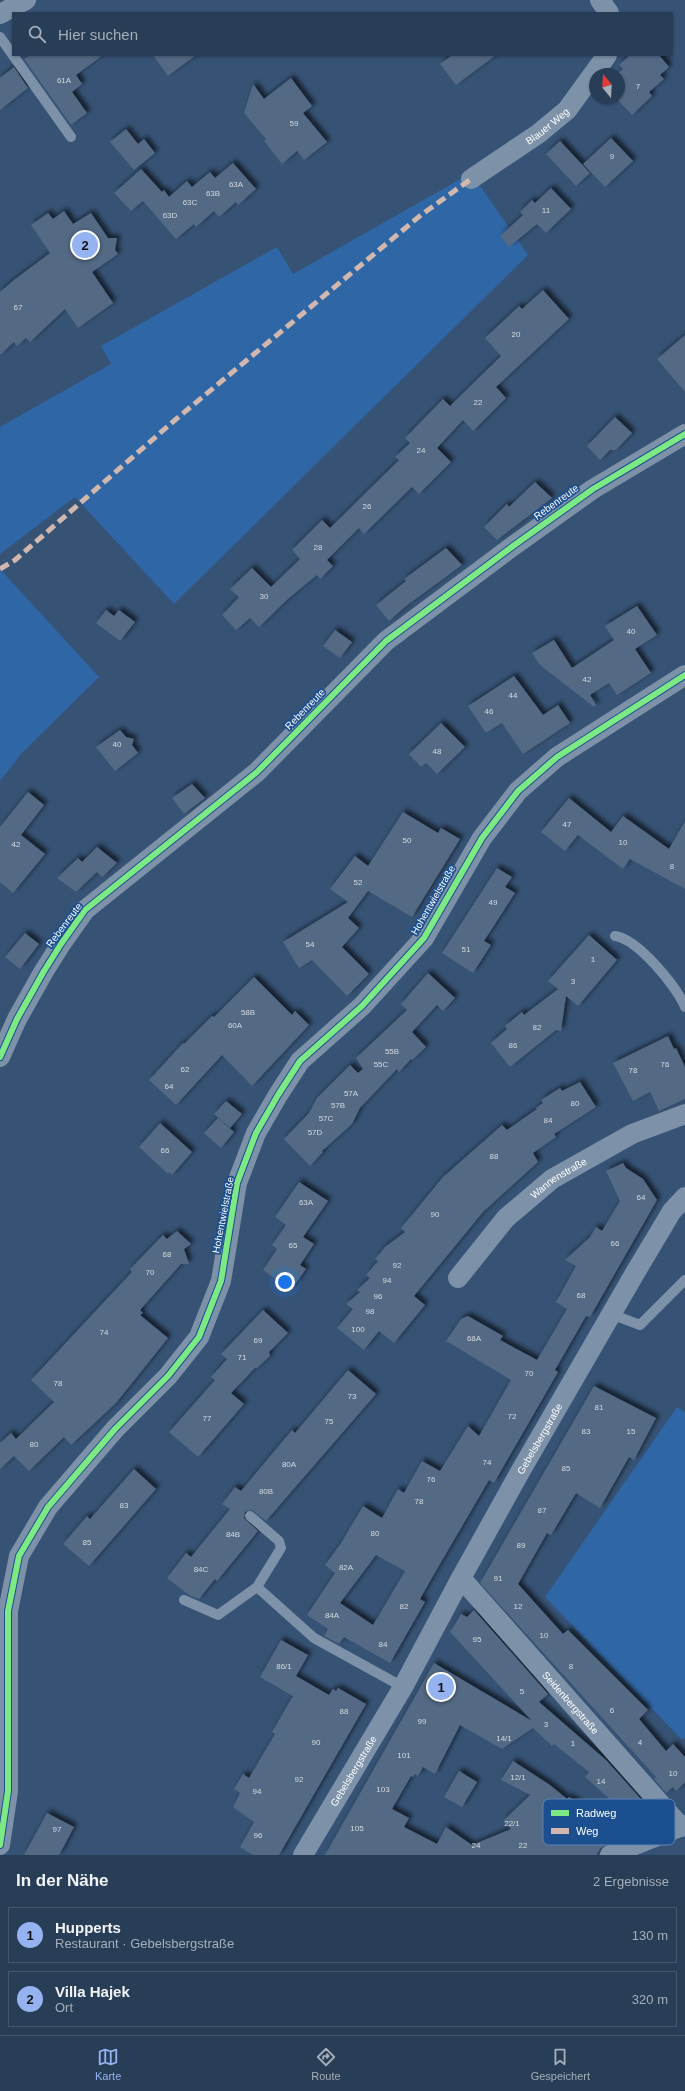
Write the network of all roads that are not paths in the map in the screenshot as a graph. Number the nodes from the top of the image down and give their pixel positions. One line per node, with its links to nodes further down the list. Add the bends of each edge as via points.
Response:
1 (26, 0): 4 (street)
2 (600, 0): 3 (street)
3 (608, 12)
4 (0, 14)
5 (0, 37): 6 (lane)
6 (12, 54)
7 (13, 56): 9 (lane)
8 (606, 56): 10 (street, Blauer Weg, via 567,110 538,134)
9 (71, 137)
10 (471, 179)
11 (685, 434): 15 (street, Rebenreute, via 593,488 386,641 257,772 85,910 44,971 17,1019)
12 (685, 675): 29 (street, Hohentwielstraße, via 557,757 518,791 482,838 424,938 362,1006 300,1061 278,1095 256,1133 237,1183 221,1281 199,1337 168,1376 115,1429 48,1507 19,1556 8,1611 8,1791)
13 (615, 936): 14 (lane, via 620,936 638,948 659,968)
14 (685, 1007)
15 (0, 1057)
16 (685, 1114): 18 (street, Wannenstraße, via 632,1134 552,1180 506,1218)
17 (685, 1197): 20 (street, Gebelsbergstraße, via 672,1211)
18 (458, 1278)
19 (685, 1280): 20 (lane, via 640,1325)
20 (611, 1314): 22 (street, Gebelsbergstraße)
21 (250, 1516): 23 (lane, via 279,1541 281,1548)
22 (460, 1578): 25 (street, Gebelsbergstraße); 26 (street, Seidenbergstraße)
23 (257, 1587): 24 (lane, via 218,1614); 25 (lane, via 314,1638)
24 (184, 1600)
25 (404, 1686): 31 (street, Gebelsbergstraße)
26 (659, 1799)
27 (675, 1817): 28 (street, Seidenbergstraße)
28 (683, 1826)
29 (0, 1845)
30 (635, 1845): 32 (street)
31 (303, 1855)
32 (610, 1855)

